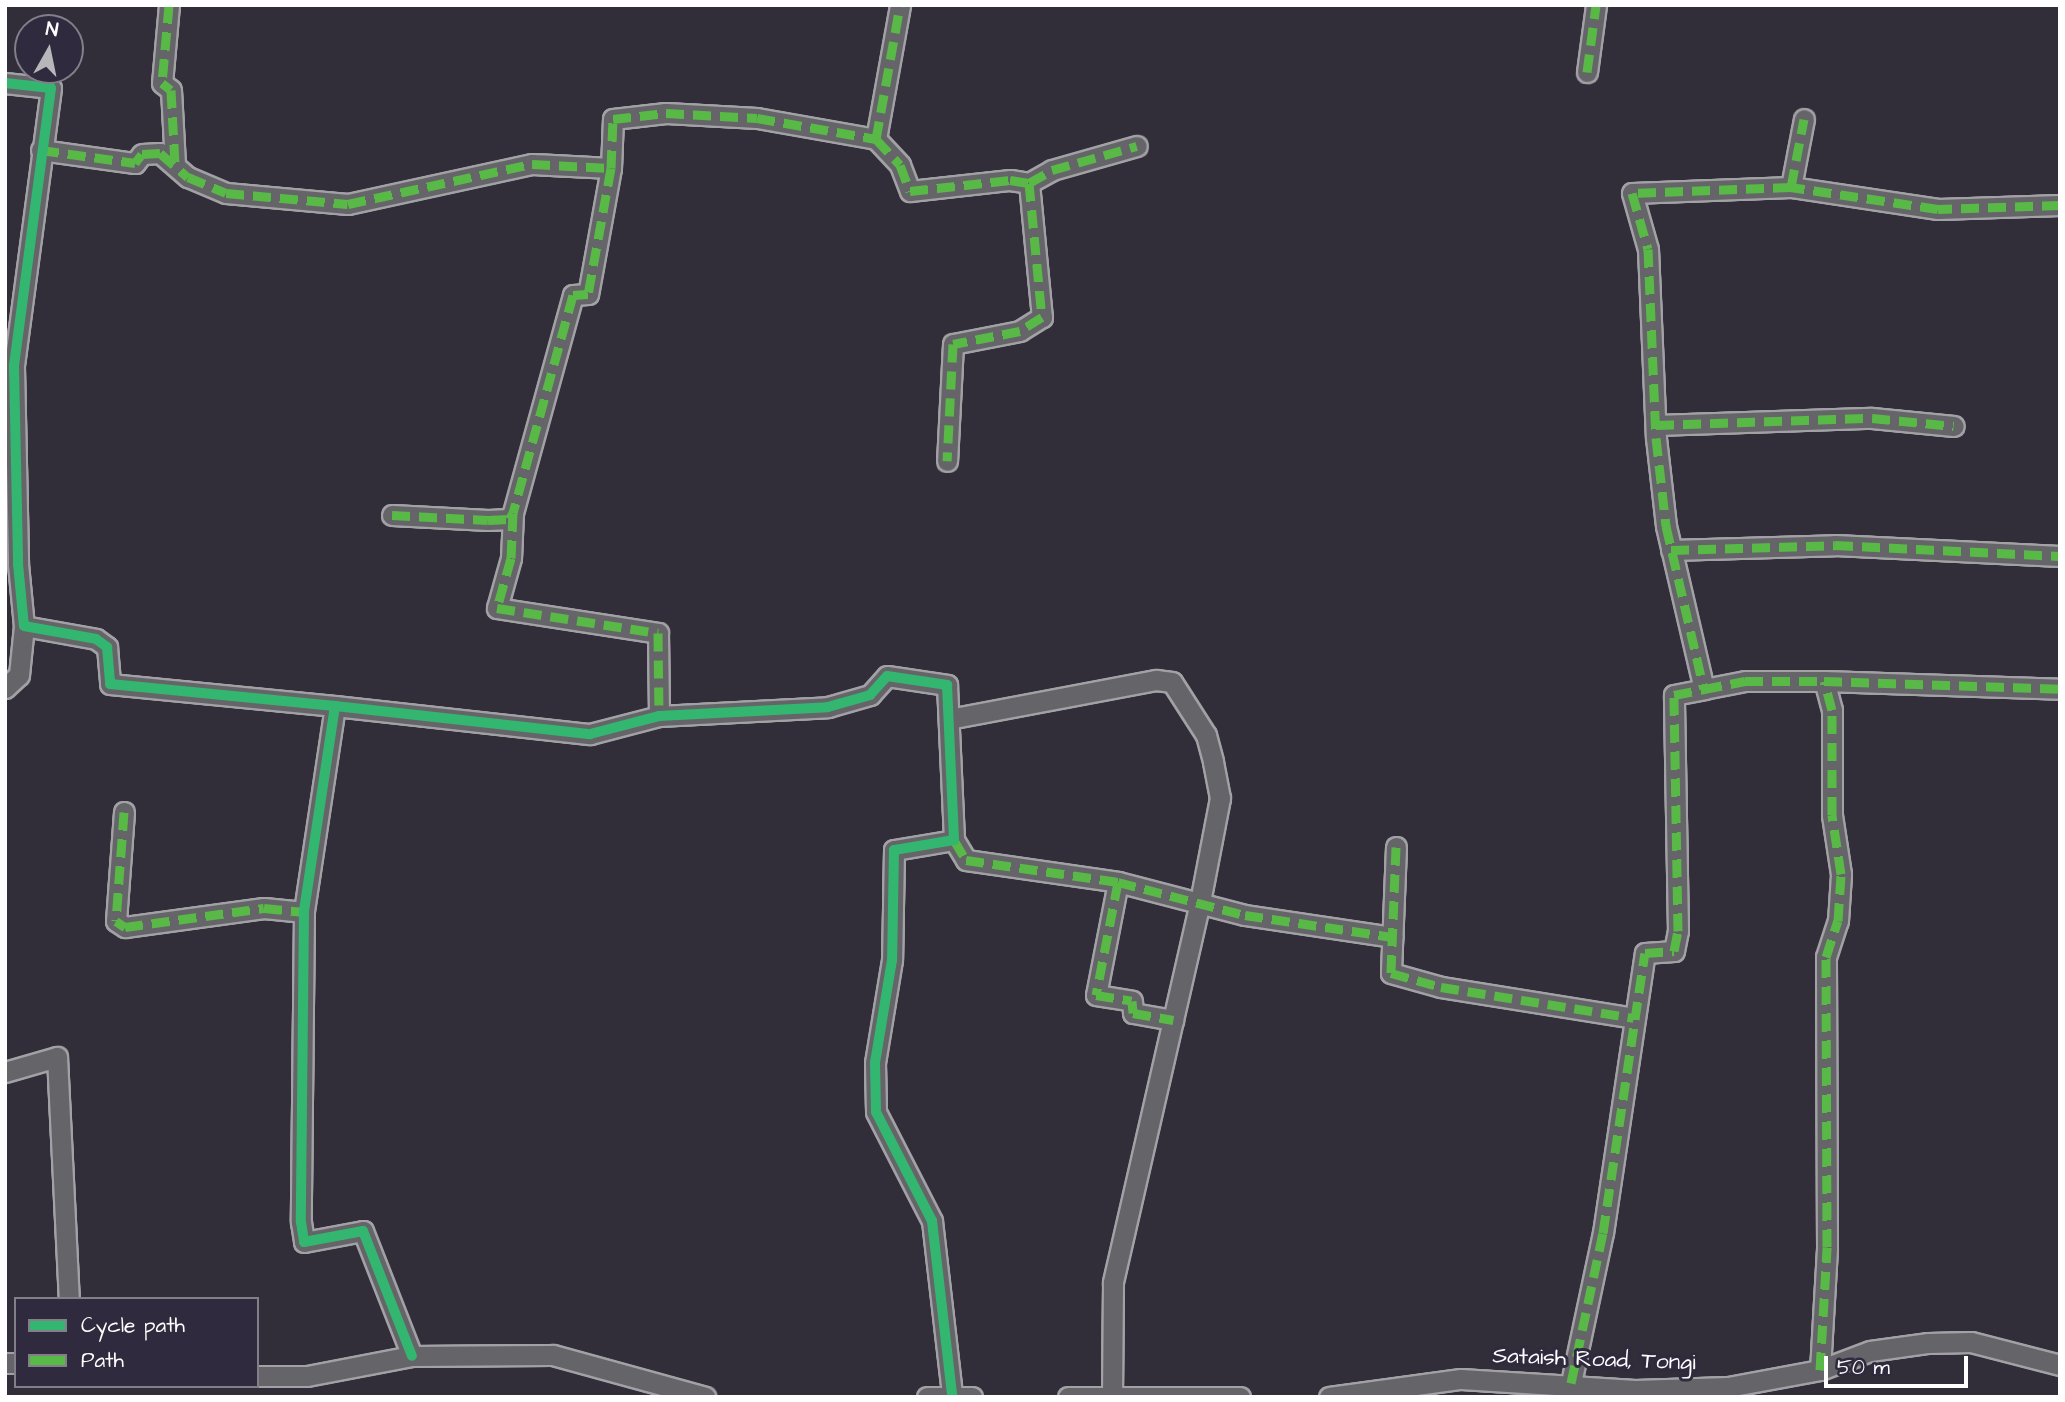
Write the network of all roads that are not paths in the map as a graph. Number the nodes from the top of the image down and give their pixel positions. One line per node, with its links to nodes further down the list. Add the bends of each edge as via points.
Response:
1 (169, 5): 10 (street, via 162,83 171,90)
2 (900, 5): 7 (street)
3 (1596, 5): 4 (street)
4 (1587, 72)
5 (5, 83): 9 (street, via 51,88)
6 (1804, 119): 13 (street)
7 (876, 139): 11 (street, via 757,118 666,113 613,119); 12 (street, via 900,165 910,191 1010,180)
8 (1137, 146): 12 (street, via 1052,170)
9 (41, 150): 10 (street, via 135,163 142,154 160,153); 22 (street, via 14,367 18,564)
10 (175, 165): 11 (street, via 188,177 226,192 348,204 532,164)
11 (611, 168): 18 (street, via 589,294 573,295)
12 (1029, 183): 17 (street, via 1042,317 1020,331 953,344)
13 (1791, 187): 14 (street, via 1938,209); 15 (street, via 1632,192 1648,249)
14 (2060, 205)
15 (1656, 425): 16 (street, via 1847,418); 20 (street)
16 (1954, 426)
17 (947, 461)
18 (513, 513): 19 (street, via 509,519 488,520); 28 (street, via 511,558 497,608 658,633)
19 (392, 515)
20 (1671, 550): 21 (street, via 1835,545); 25 (street)
21 (2060, 556)
22 (24, 626): 24 (street, via 19,675); 27 (street, via 96,639 107,647 110,684)
23 (1824, 681): 25 (street, via 1745,681); 26 (street); 43 (street, via 1832,710 1832,815 1841,874 1838,921 1826,957 1826,1247)
24 (5, 688)
25 (1704, 689): 37 (street, via 1674,695 1678,931 1674,951 1645,953)
26 (2060, 690)
27 (335, 706): 28 (street, via 590,734); 35 (street)
28 (659, 716): 29 (street, via 828,707 870,695 887,676 947,685)
29 (949, 719): 31 (street); 34 (street, via 1156,680 1172,682 1206,735 1220,797)
30 (124, 811): 35 (street, via 116,921 125,927 264,908)
31 (954, 840): 33 (street, via 966,860); 47 (street, via 894,850 892,960 875,1063 876,1112 932,1220)
32 (1396, 847): 36 (street)
33 (1118, 882): 34 (street); 38 (street, via 1096,995 1132,1001 1133,1013)
34 (1200, 902): 36 (street, via 1245,915); 38 (street, via 1182,961)
35 (303, 912): 41 (street, via 298,1091 304,1242 363,1231)
36 (1392, 937): 37 (street, via 1391,973 1441,987)
37 (1634, 1018): 45 (street, via 1603,1233)
38 (1174, 1020): 46 (street, via 1112,1283)
39 (5, 1072): 40 (street, via 57,1057)
40 (69, 1297)
41 (412, 1356): 44 (street, via 307,1376); 48 (street, via 553,1355)
42 (2060, 1365): 43 (street, Sataish Road, Tongi, via 1972,1342 1870,1351)
43 (1820, 1370): 45 (street, Sataish Road, Tongi, via 1764,1383 1666,1391)
44 (259, 1376)
45 (1571, 1383): 52 (street, Sataish Road, Tongi, via 1461,1379)
46 (1112, 1395): 50 (street); 51 (street)
47 (962, 1396): 49 (street)
48 (705, 1397)
49 (927, 1397)
50 (1068, 1397)
51 (1240, 1397)
52 (1329, 1397)

